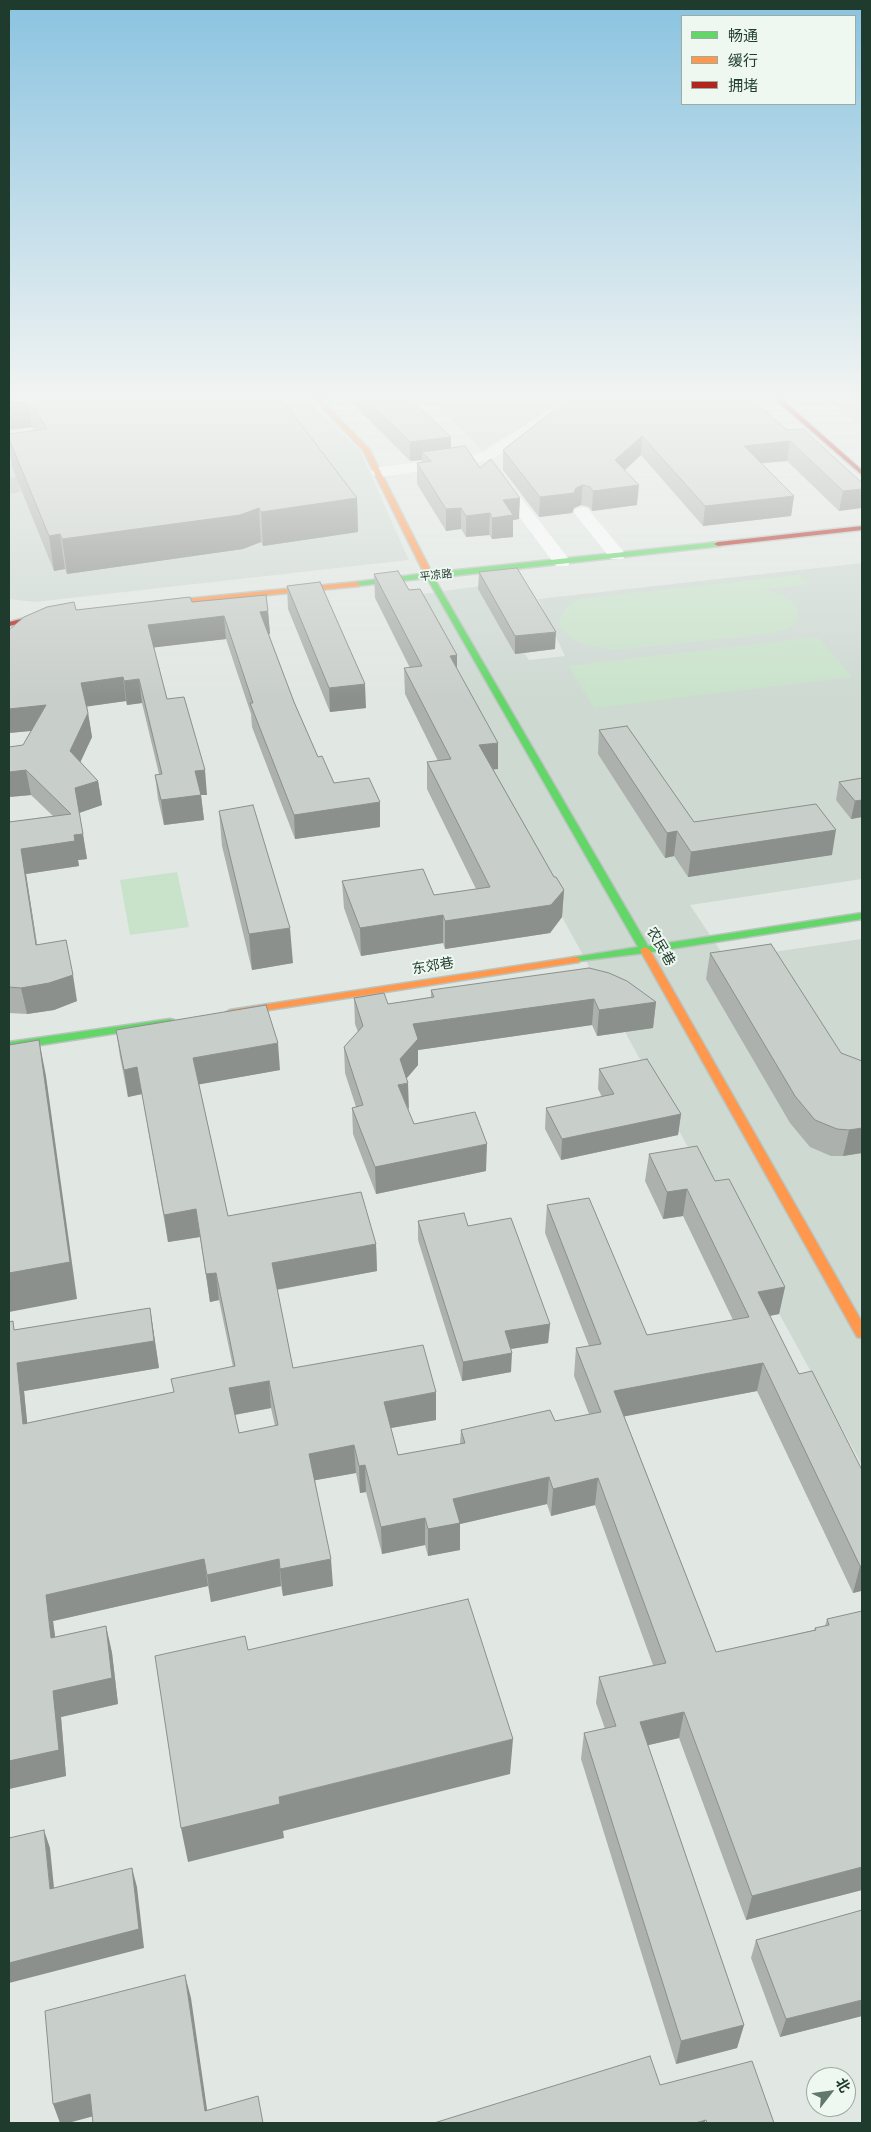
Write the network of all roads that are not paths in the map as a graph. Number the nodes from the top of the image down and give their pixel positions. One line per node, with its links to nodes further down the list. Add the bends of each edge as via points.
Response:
1 (393, 500): 7 (street, 农民巷)
2 (516, 500): 6 (street)
3 (582, 512): 5 (street)
4 (862, 528): 5 (street, 平凉路)
5 (617, 555): 6 (street, 平凉路)
6 (562, 562): 7 (street, 平凉路)
7 (430, 577): 8 (street, 平凉路); 12 (street, 农民巷)
8 (144, 605)
9 (9, 618): 10 (street, via 50,615)
10 (9, 624)
11 (862, 916): 12 (street, 东郊巷)
12 (645, 950): 13 (street, 东郊巷); 16 (street, 农民巷)
13 (214, 1015)
14 (185, 1020): 15 (street)
15 (9, 1046)
16 (862, 1333)

